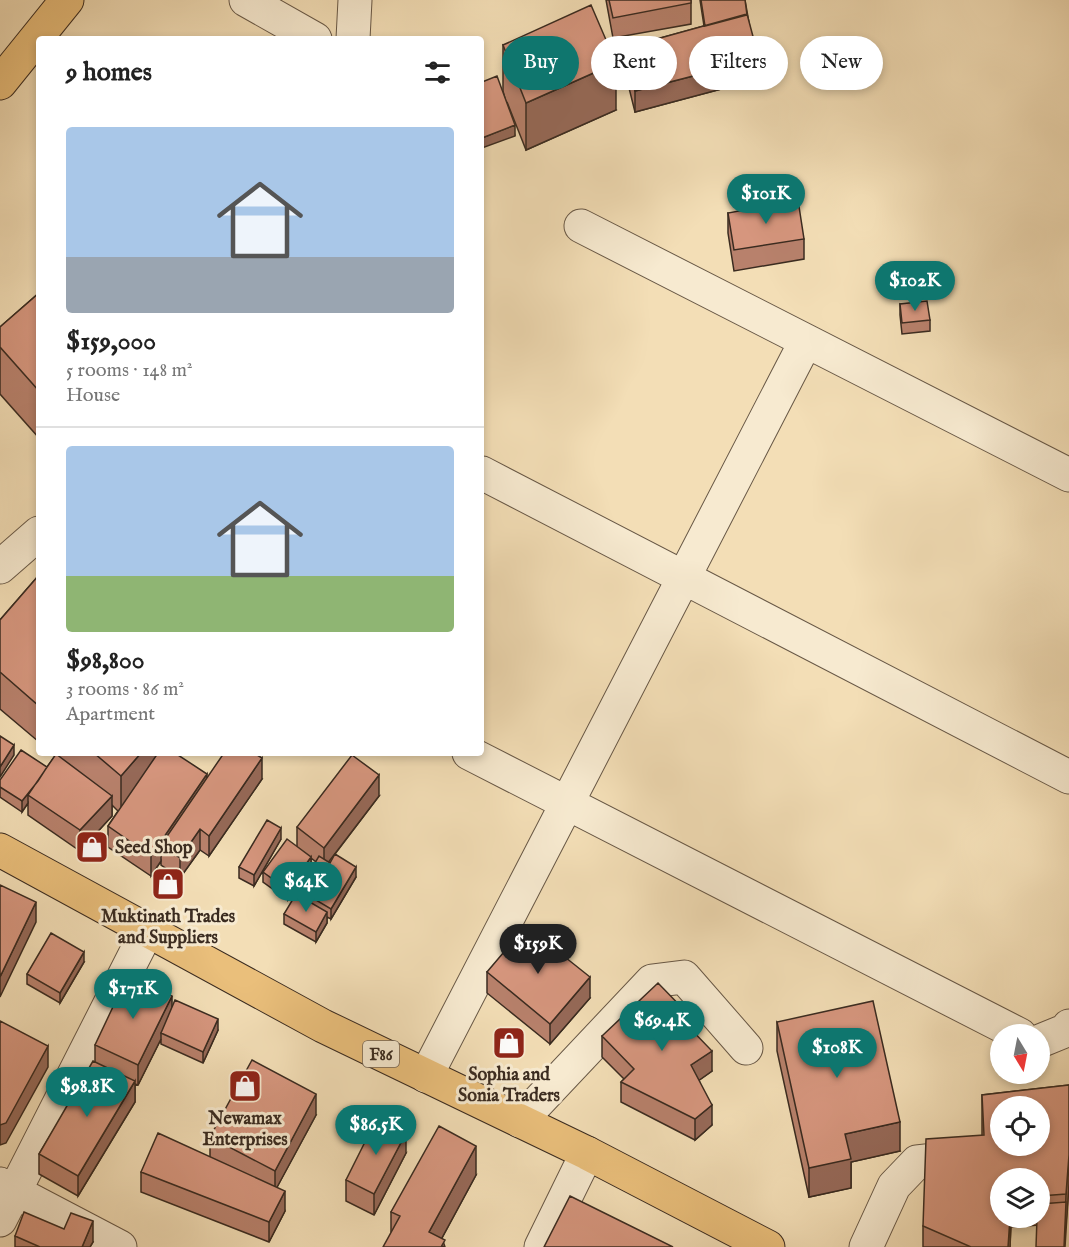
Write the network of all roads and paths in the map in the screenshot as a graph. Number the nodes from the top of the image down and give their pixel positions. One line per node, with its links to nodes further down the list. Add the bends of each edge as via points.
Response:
1 (67, 0): 4 (main road)
2 (246, 0): 5 (street)
3 (355, 0): 6 (street)
4 (38, 36)
5 (310, 36)
6 (353, 36)
7 (36, 38): 8 (main road)
8 (0, 83)
9 (581, 226): 10 (street)
10 (806, 340): 12 (street); 15 (street)
11 (484, 475): 15 (street)
12 (1069, 475)
13 (36, 536): 14 (street)
14 (0, 567)
15 (683, 577): 17 (street); 18 (street)
16 (475, 756): 18 (street)
17 (1069, 777)
18 (567, 803): 21 (street); 25 (street)
19 (0, 850): 20 (main road, F86)
20 (147, 931): 25 (main road, F86, via 323,1026); 29 (street)
21 (999, 1024)
22 (1069, 1026): 23 (street)
23 (1050, 1037)
24 (746, 1048): 26 (street, via 684,977 652,981)
25 (426, 1076): 26 (main road, F86)
26 (520, 1121): 27 (main road, F86)
27 (587, 1153): 31 (street); 32 (main road, F86)
28 (984, 1155): 33 (street, via 917,1162 894,1186)
29 (5, 1199): 30 (street)
30 (120, 1247)
31 (541, 1247)
32 (768, 1247)
33 (866, 1247)

